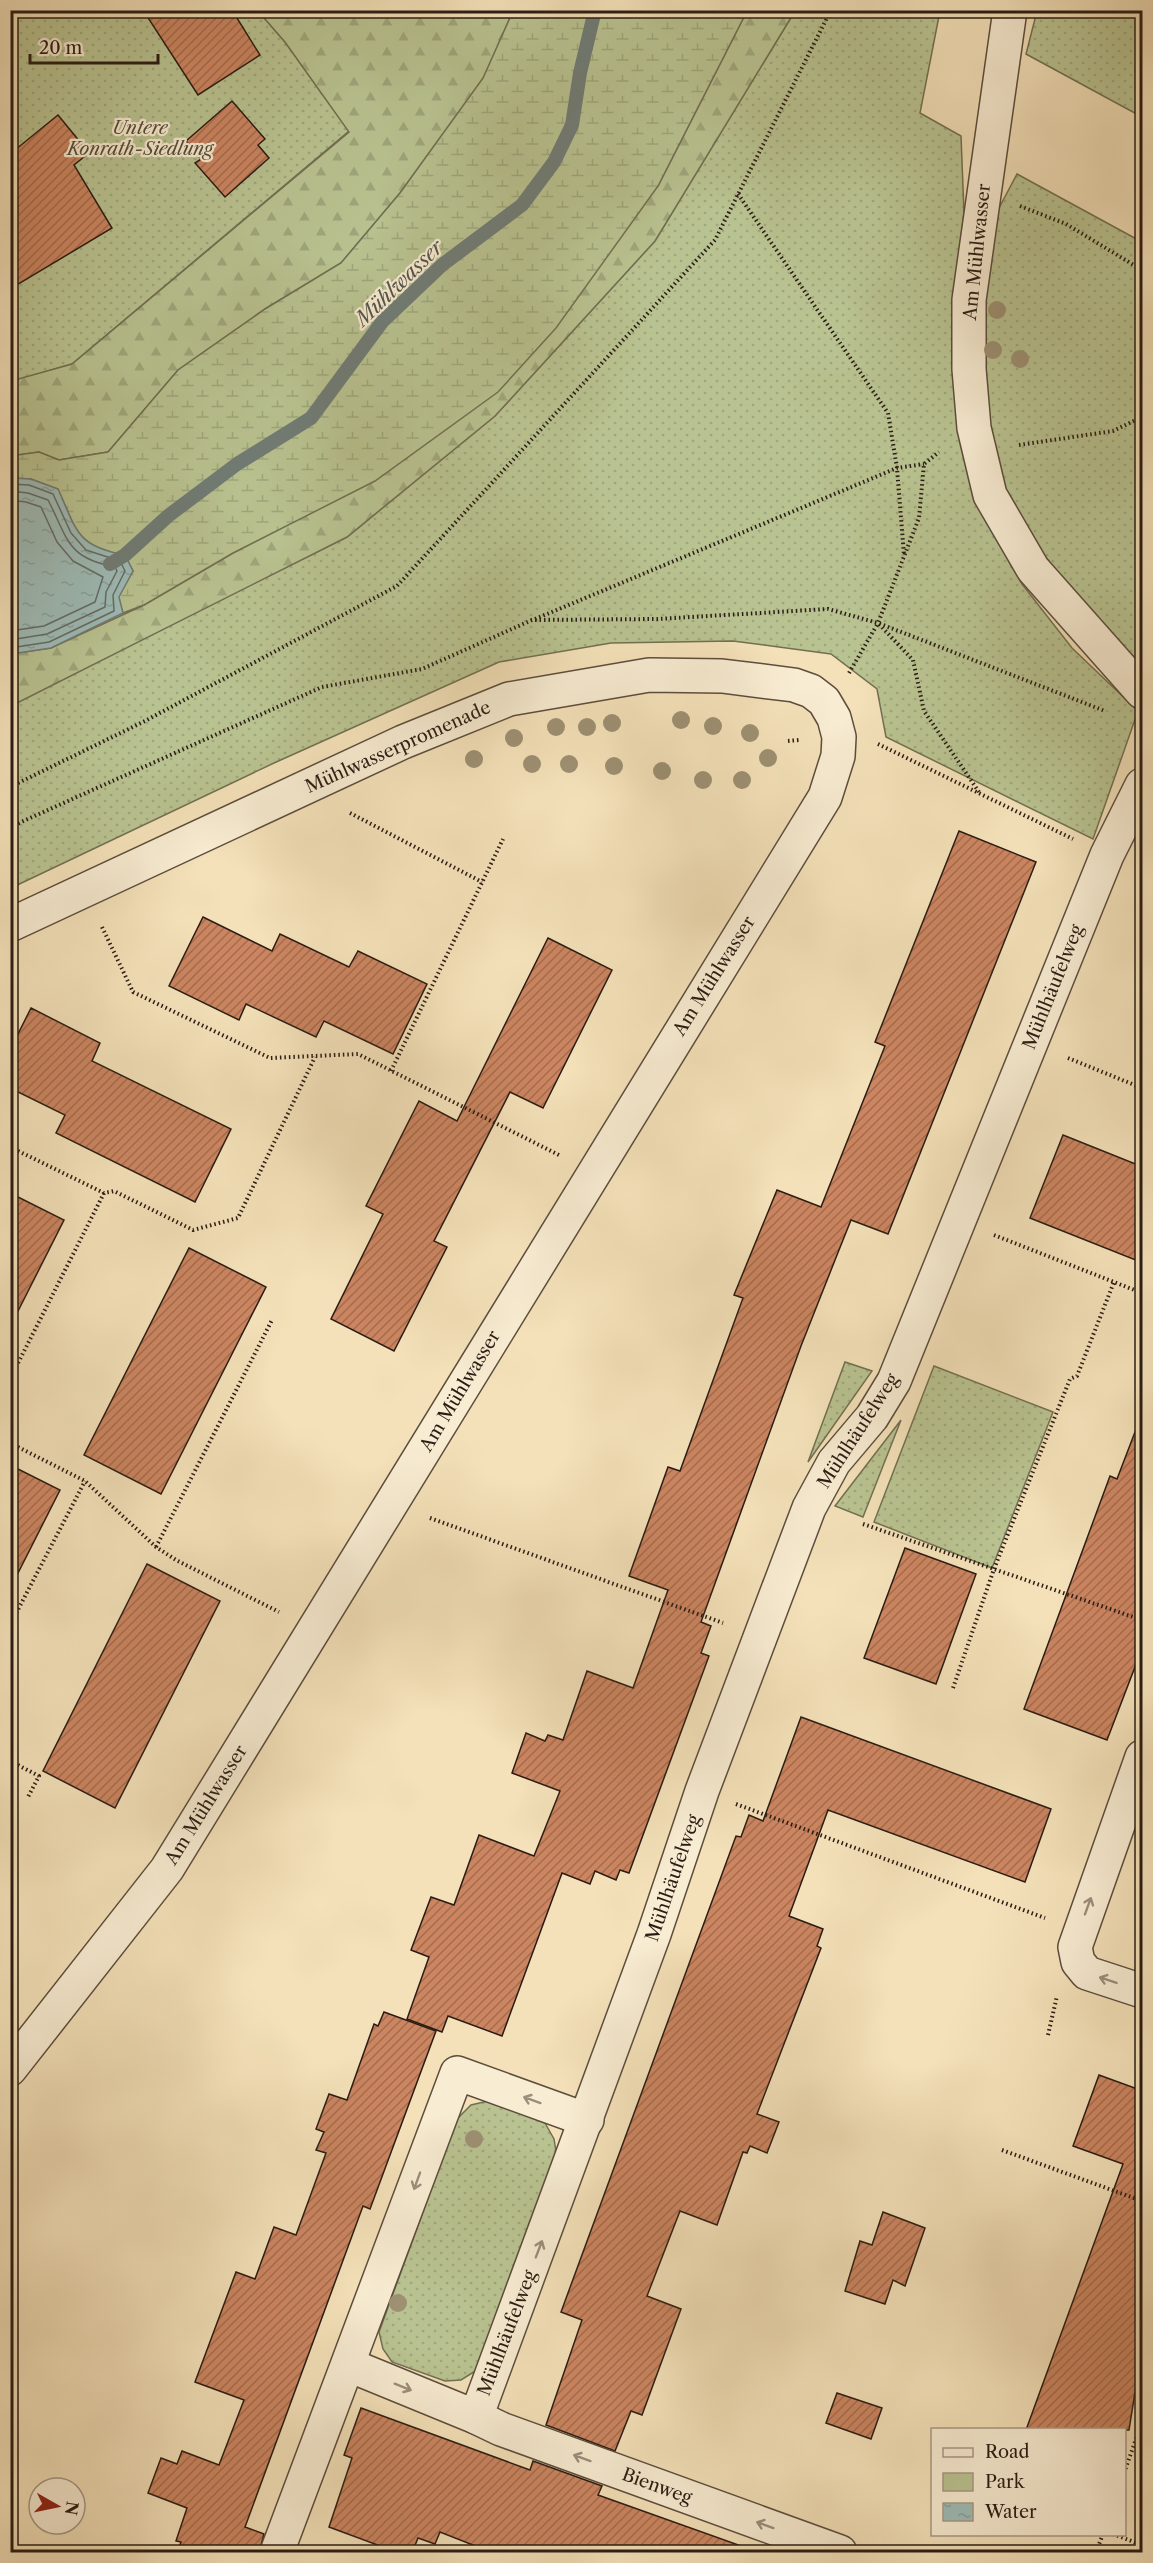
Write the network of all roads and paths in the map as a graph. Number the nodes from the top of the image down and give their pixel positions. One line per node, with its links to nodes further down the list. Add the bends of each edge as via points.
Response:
1 (831, 10): 4 (path)
2 (1010, 10): 3 (street, Am Mühlwasser)
3 (983, 191): 5 (path, via 1066,224); 7 (street, Am Mühlwasser, via 969,300 969,369)
4 (738, 195): 9 (path, via 888,413); 19 (path, via 715,240 397,586 145,721)
5 (1143, 270)
6 (1143, 417): 7 (path, via 1113,431 1002,448)
7 (978, 444): 8 (path, via 954,439); 14 (street, Am Mühlwasser, via 990,495 1033,569)
8 (924, 464): 9 (path); 10 (path, via 919,518)
9 (897, 468): 10 (path); 11 (path)
10 (905, 559): 12 (path)
11 (532, 620): 12 (path, via 657,619 828,609); 22 (path, via 422,669 322,687)
12 (878, 623): 15 (path); 20 (path, via 913,660 924,711)
13 (811, 691): 16 (street, Am Mühlwasser, via 824,701); 26 (street, Mühlwasserpromenade, via 794,685 722,676 649,675 509,699 404,742)
14 (1143, 692)
15 (1106, 712)
16 (839, 737): 17 (path); 20 (path, via 867,740 891,749); 57 (street, Am Mühlwasser, via 838,756 825,796 167,1869)
17 (788, 741)
18 (1143, 785): 58 (street, Mühlhäufelweg, via 1107,855 894,1381 872,1417 834,1462 809,1508 702,1791)
19 (10, 787)
20 (979, 792): 24 (path)
21 (350, 813): 25 (path)
22 (10, 828)
23 (503, 839): 25 (path)
24 (1075, 840)
25 (482, 882): 30 (path)
26 (10, 925)
27 (102, 927): 28 (path, via 133,992 270,1058)
28 (315, 1056): 30 (path, via 358,1054); 34 (path, via 238,1218 193,1230 114,1191)
29 (1067, 1057): 31 (path)
30 (391, 1071): 33 (path)
31 (1143, 1088)
32 (10, 1147): 34 (path)
33 (560, 1156)
34 (104, 1193): 39 (path)
35 (985, 1231): 36 (path)
36 (1114, 1282): 37 (path); 45 (path, via 1077,1376 1070,1379)
37 (1143, 1293)
38 (272, 1320): 44 (path)
39 (10, 1378)
40 (10, 1443): 41 (path)
41 (85, 1481): 44 (path); 49 (path)
42 (430, 1518): 48 (path)
43 (863, 1524): 45 (path)
44 (156, 1548): 46 (path)
45 (994, 1569): 47 (path); 50 (path)
46 (283, 1614)
47 (1143, 1620)
48 (729, 1624)
49 (10, 1625)
50 (953, 1688)
51 (1143, 1757): 55 (street, one-way to 51)
52 (10, 1761): 53 (path, via 39,1776)
53 (28, 1797)
54 (731, 1802): 55 (path)
55 (1078, 1947): 56 (street, one-way to 55, via 1087,1973)
56 (1143, 1991)
57 (10, 2069)
58 (587, 2120): 61 (street, one-way to 61, via 457,2073); 62 (street, Mühlhäufelweg, one-way to 58)
59 (1002, 2150): 60 (path)
60 (1143, 2201)
61 (349, 2365): 62 (street, Mühlhäufelweg, one-way to 62); 68 (street)
62 (476, 2417): 69 (street, Bienweg, one-way to 62)
63 (1143, 2422): 64 (path)
64 (1126, 2470)
65 (1103, 2536): 70 (path)
66 (1116, 2536): 67 (path)
67 (1143, 2545)
68 (277, 2553)
69 (840, 2553)
70 (1096, 2553)

